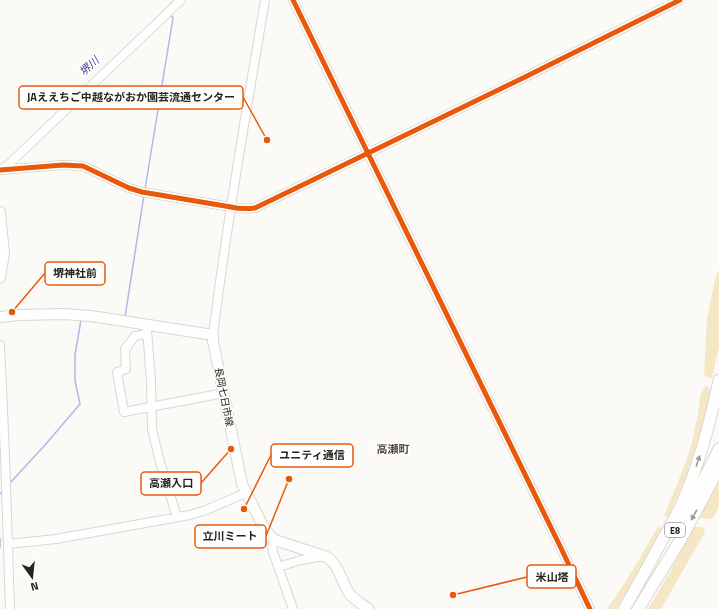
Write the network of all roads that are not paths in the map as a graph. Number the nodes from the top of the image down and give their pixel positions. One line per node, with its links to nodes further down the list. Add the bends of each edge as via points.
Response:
1 (181, 0): 6 (street)
2 (265, 0): 7 (street)
3 (294, 0): 5 (street)
4 (680, 0): 5 (street)
5 (368, 153): 7 (street, via 255,208); 29 (street)
6 (0, 170): 7 (street, via 83,166 142,192)
7 (231, 207): 12 (street)
8 (0, 212): 9 (main road, via 4,253)
9 (0, 278)
10 (0, 316): 11 (main road, via 91,316)
11 (147, 329): 12 (main road); 16 (street); 16 (street, via 135,336 125,349 126,369 117,372 124,412)
12 (213, 335): 15 (main road, 長岡七日市線)
13 (0, 345): 18 (street)
14 (719, 380): 30 (highway, E8, one-way to 14, via 648,568 690,484 709,425)
15 (224, 393): 16 (street); 20 (main road, 長岡七日市線)
16 (151, 407): 21 (street, via 152,429)
17 (719, 449): 31 (highway, E8, via 697,493)
18 (3, 455): 23 (street)
19 (719, 468): 32 (highway, E8, one-way to 32, via 681,539)
20 (246, 493): 21 (street, via 206,510); 22 (main road, 長岡七日市線, via 263,526)
21 (177, 517): 23 (street, via 56,539)
22 (276, 540): 24 (main road, 長岡七日市線); 25 (street, via 272,547)
23 (8, 544): 27 (street)
24 (324, 556): 25 (street); 26 (main road, 長岡七日市線, via 336,566 348,591)
25 (278, 567): 28 (street)
26 (363, 608)
27 (10, 609)
28 (293, 609)
29 (590, 609)
30 (624, 609)
31 (628, 609)
32 (638, 609)

